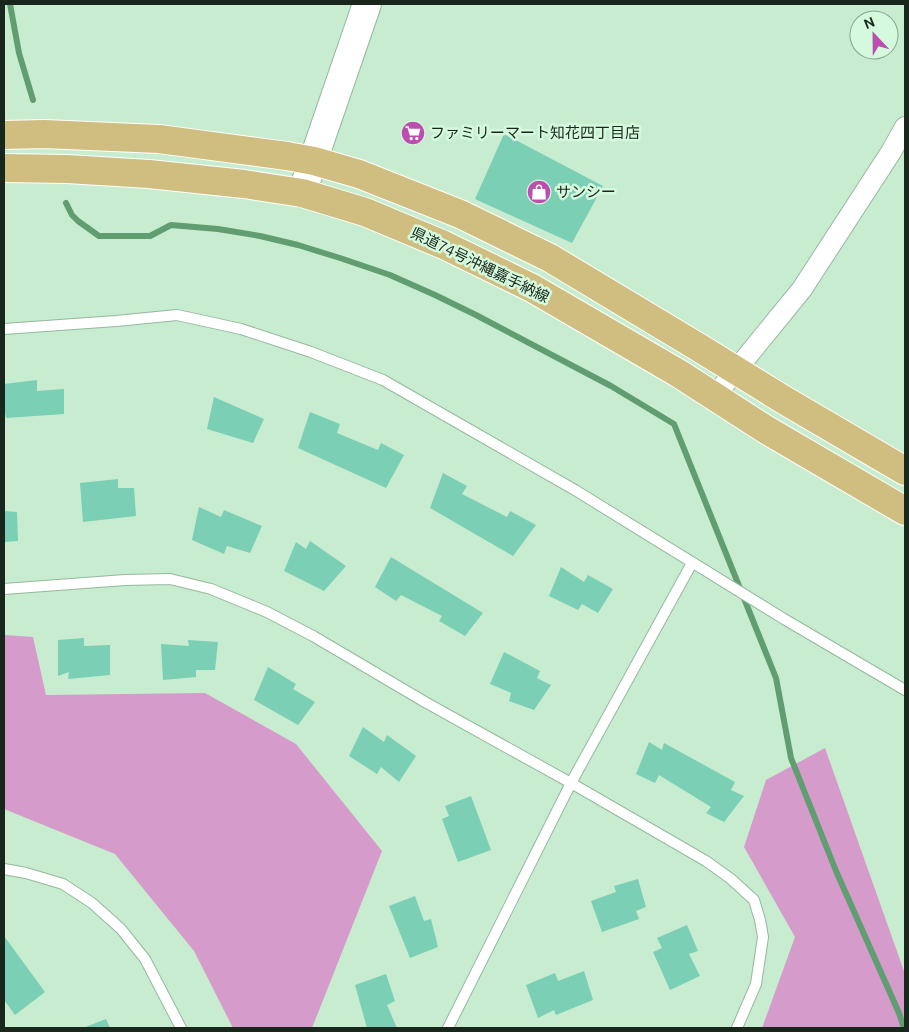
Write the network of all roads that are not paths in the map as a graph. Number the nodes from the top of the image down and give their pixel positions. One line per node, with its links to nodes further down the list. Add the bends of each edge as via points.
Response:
1 (367, 4): 5 (street)
2 (905, 127): 4 (street)
3 (4, 135): 5 (main road, via 159,138)
4 (898, 155): 9 (street, via 802,289)
5 (314, 161): 7 (street); 9 (main road, via 359,174 469,218 550,258)
6 (4, 168): 7 (main road, 県道74号沖縄嘉手納線, via 150,174)
7 (302, 193): 10 (main road, 県道74号沖縄嘉手納線, via 364,212 444,245 532,288)
8 (4, 328): 13 (lane, via 177,315 241,329 311,352 383,380 575,490)
9 (735, 370): 10 (street); 11 (main road)
10 (714, 397): 12 (main road, 県道74号沖縄嘉手納線)
11 (905, 471)
12 (905, 511)
13 (692, 563): 15 (lane); 16 (lane)
14 (4, 588): 16 (lane, via 170,579 211,588 268,612 313,636)
15 (905, 690)
16 (571, 784): 19 (lane); 20 (lane, via 706,861 754,900 763,937 756,984)
17 (4, 869): 18 (lane, via 26,872 63,884 92,903 121,929 145,959)
18 (181, 1028)
19 (448, 1028)
20 (737, 1028)

